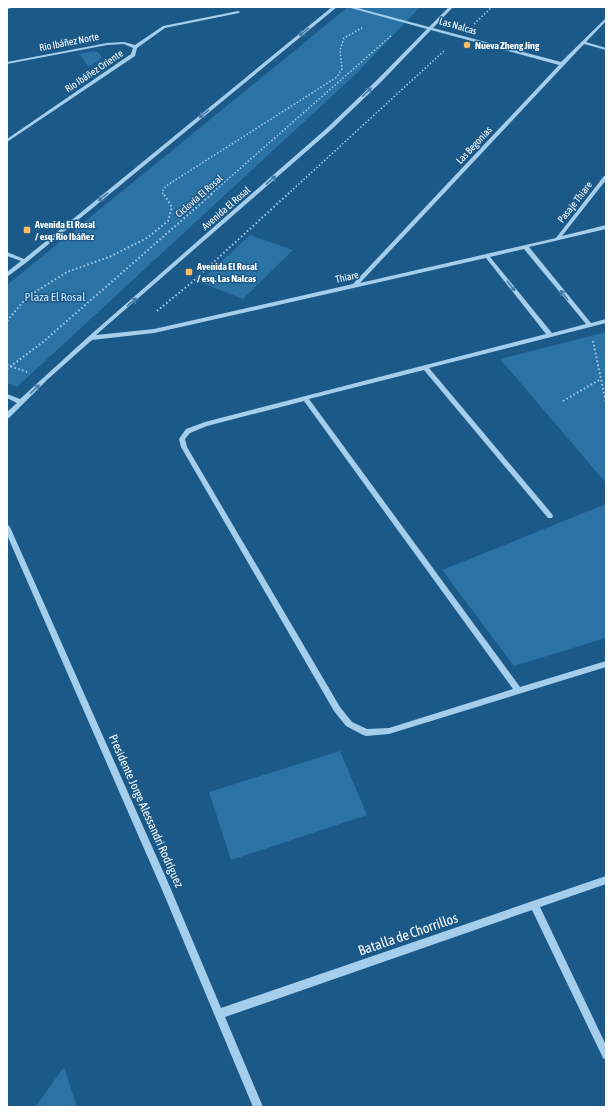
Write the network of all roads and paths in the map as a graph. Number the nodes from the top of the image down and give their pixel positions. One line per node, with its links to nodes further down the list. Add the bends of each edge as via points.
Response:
1 (14, 7): 6 (street)
2 (335, 7): 25 (street, one-way to 25)
3 (349, 7): 10 (street, Las Nalcas)
4 (451, 7): 10 (street, Avenida El Rosal)
5 (492, 7): 12 (path)
6 (7, 8)
7 (238, 12): 14 (street, Río Ibáñez Oriente, via 164,27)
8 (606, 19): 13 (street, Las Begonias)
9 (366, 26): 29 (path, via 344,38 340,50 342,69 336,77 166,186 162,192 172,206 168,221 147,238 109,257 67,272 26,297)
10 (430, 28): 12 (street, Las Nalcas); 33 (street, Avenida El Rosal, one-way to 10, via 329,129)
11 (393, 34): 35 (path, Ciclovía El Rosal, via 43,342)
12 (460, 36): 17 (street, Las Nalcas); 31 (path)
13 (583, 43): 15 (street); 17 (street, Las Begonias)
14 (135, 47): 16 (street, Río Ibáñez Norte, via 124,43 107,44); 18 (street, Río Ibáñez Oriente, via 133,55)
15 (606, 49)
16 (7, 63)
17 (562, 64): 27 (street, Las Begonias)
18 (7, 141)
19 (606, 176): 21 (street, Pasaje Thiare)
20 (606, 227): 21 (street, Thiare)
21 (558, 238): 22 (street, Thiare)
22 (524, 246): 24 (street, Thiare); 30 (street, one-way to 22)
23 (7, 254): 25 (street)
24 (487, 256): 27 (street, Thiare); 32 (street, one-way to 32)
25 (25, 261): 26 (street)
26 (7, 275)
27 (356, 284): 31 (street, Thiare, via 154,331)
28 (606, 321): 30 (street)
29 (7, 322)
30 (590, 325): 32 (street); 36 (path)
31 (131, 334): 33 (street, Thiare)
32 (550, 335): 34 (street)
33 (90, 338): 41 (street, Avenida El Rosal, one-way to 33)
34 (426, 367): 39 (street); 44 (street)
35 (7, 369)
36 (601, 379): 37 (path); 40 (path)
37 (605, 393): 42 (path)
38 (7, 396): 41 (street)
39 (306, 398): 47 (street); 47 (street, via 205,424 188,431 182,439 184,447 337,709 349,724 366,733 389,731)
40 (563, 401)
41 (22, 402): 43 (street, Avenida El Rosal)
42 (606, 403)
43 (7, 416)
44 (550, 516)
45 (7, 527): 50 (street, Presidente Jorge Alessandri Rodríguez)
46 (606, 664): 47 (street)
47 (518, 690)
48 (606, 880): 49 (street, Batalla de Chorrillos)
49 (534, 905): 50 (street, Batalla de Chorrillos); 51 (street)
50 (220, 1014): 52 (street, Presidente Jorge Alessandri Rodríguez)
51 (606, 1056)
52 (258, 1107)

